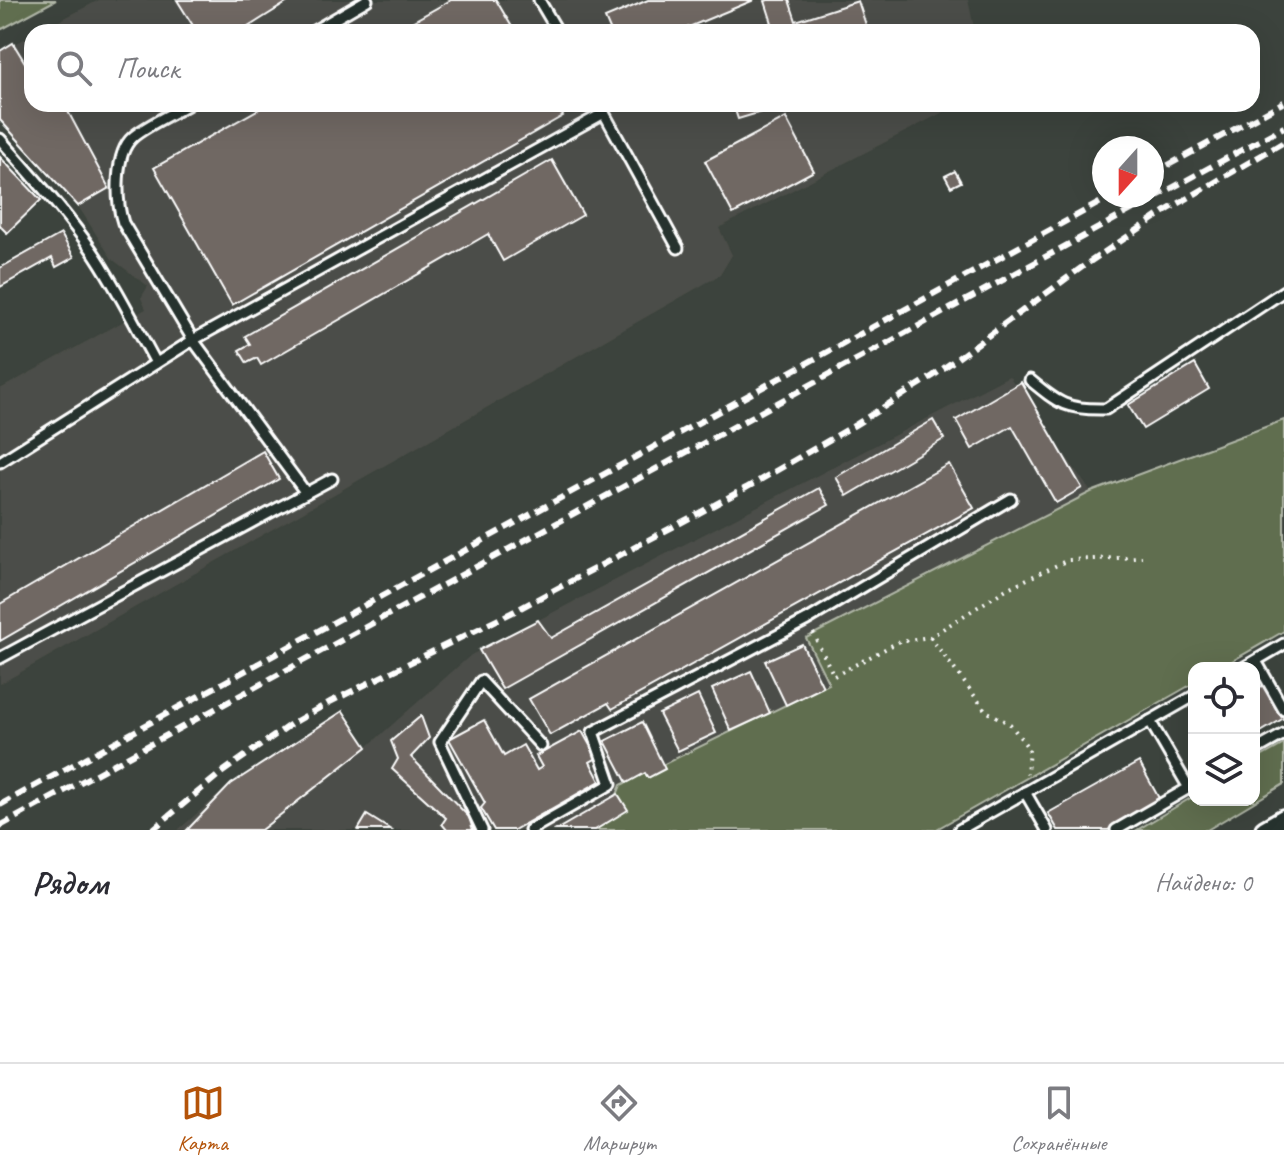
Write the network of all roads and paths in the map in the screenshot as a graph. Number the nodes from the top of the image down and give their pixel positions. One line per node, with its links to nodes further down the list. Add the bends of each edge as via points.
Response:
1 (367, 0): 3 (lane)
2 (539, 0): 4 (lane)
3 (326, 24)
4 (553, 24)
5 (175, 112): 11 (lane, via 126,146 118,208)
6 (595, 112): 11 (lane)
7 (604, 112): 9 (lane)
8 (0, 139): 12 (lane, via 92,249)
9 (678, 248)
10 (1284, 291): 13 (lane, via 1106,409 1063,405)
11 (193, 340): 12 (lane); 16 (lane)
12 (156, 363): 14 (lane)
13 (1030, 380)
14 (0, 462)
15 (332, 479): 16 (lane)
16 (306, 493): 22 (lane)
17 (1011, 499): 19 (lane)
18 (1142, 557): 20 (path, via 1068,560 1008,588)
19 (807, 620): 20 (path, via 834,676 900,641); 35 (lane, via 593,732 611,784)
20 (930, 637): 32 (path, via 986,711 1010,724 1029,749)
21 (1284, 644): 23 (lane)
22 (0, 658)
23 (1256, 661): 25 (lane)
24 (1188, 699): 26 (lane)
25 (1284, 710)
26 (1150, 721): 30 (lane); 32 (lane)
27 (1284, 734): 29 (lane)
28 (541, 746): 34 (lane, via 481,681 440,742)
29 (1260, 748)
30 (1188, 782)
31 (1188, 789): 38 (lane)
32 (1025, 792): 36 (lane); 37 (lane)
33 (1284, 819): 39 (street)
34 (482, 830)
35 (530, 830)
36 (959, 830)
37 (1047, 830)
38 (1116, 830)
39 (1265, 830)

